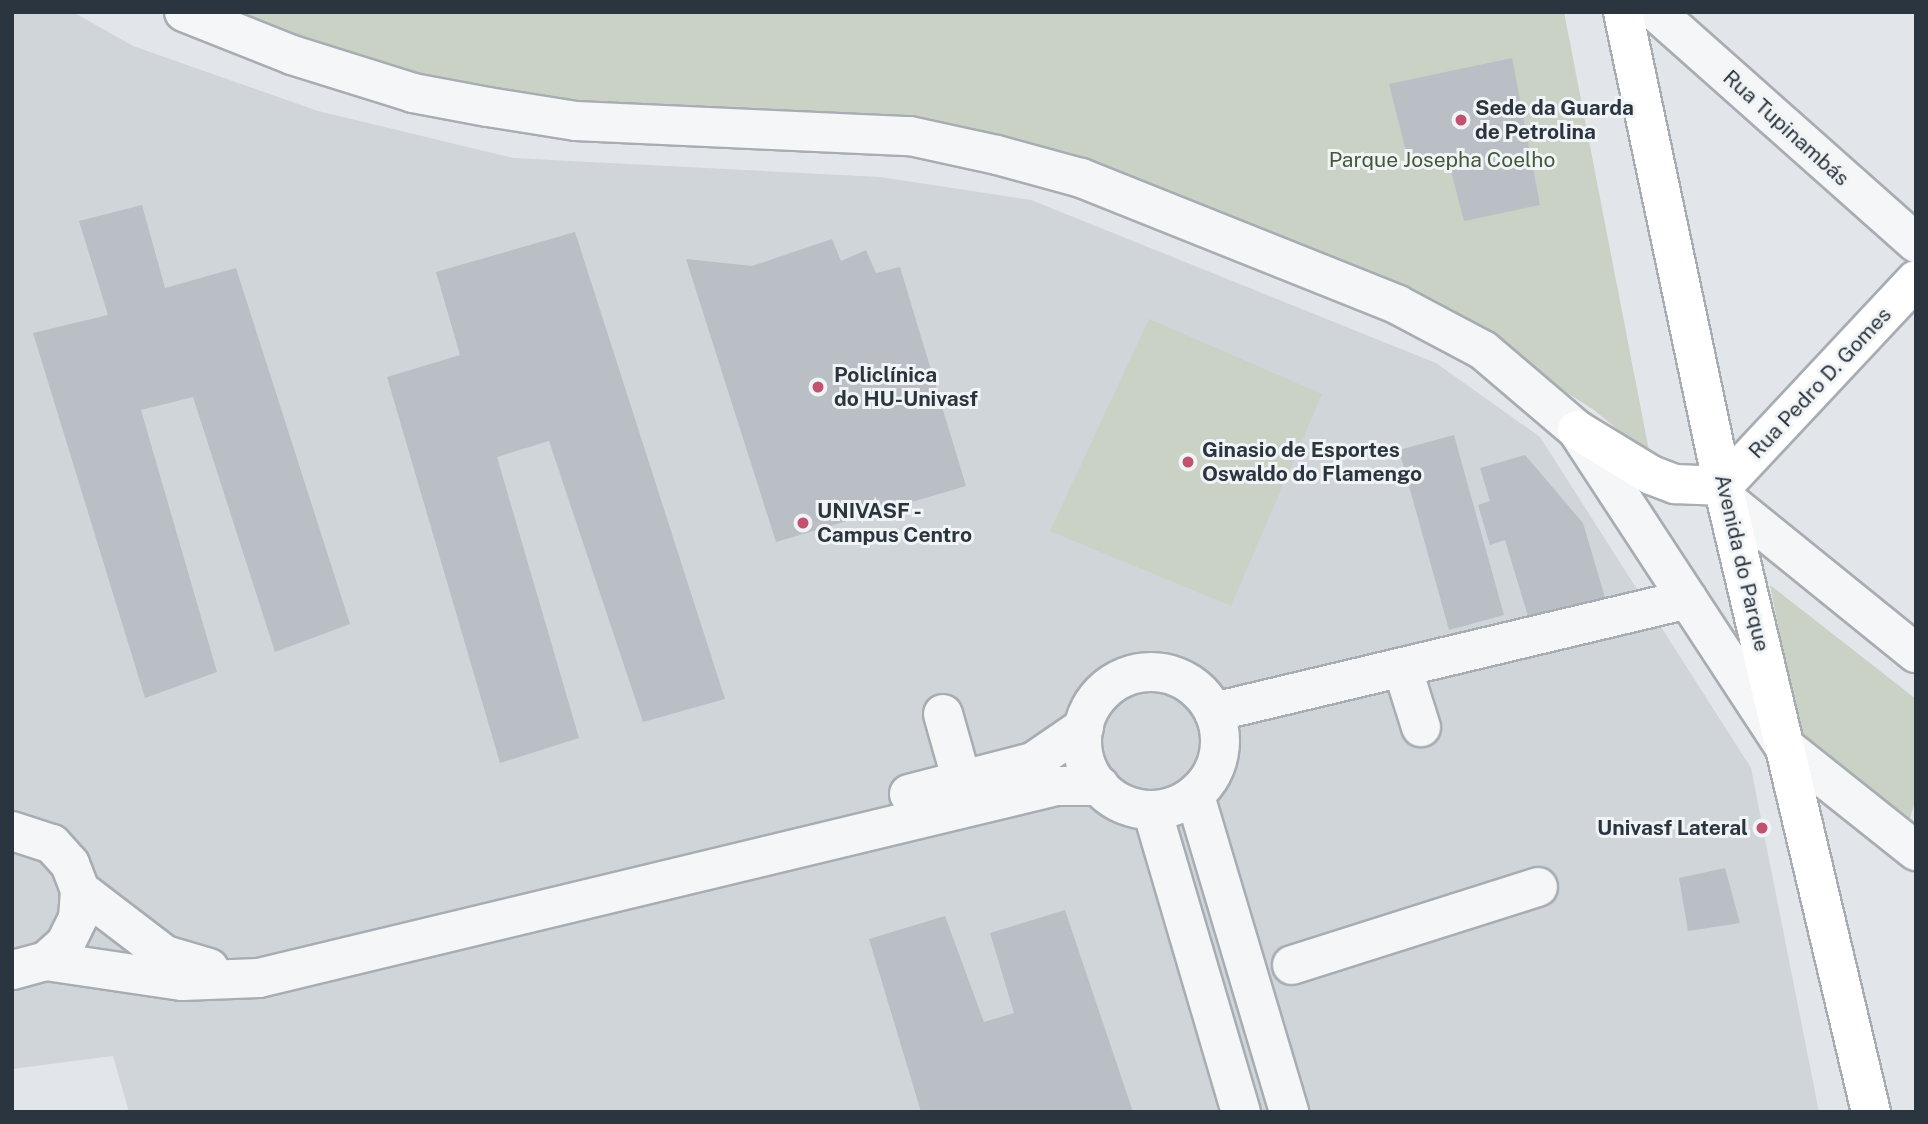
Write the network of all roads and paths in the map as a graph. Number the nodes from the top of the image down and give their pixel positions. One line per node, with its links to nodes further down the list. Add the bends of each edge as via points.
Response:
1 (184, 12): 6 (street, via 292,55 413,93 576,121 910,136 1081,178 1398,305 1483,350)
2 (1623, 12): 7 (main road, Avenida do Parque)
3 (1656, 12): 4 (street, Rua Tupinambás)
4 (1916, 243)
5 (1916, 280): 7 (main road, Rua Pedro D. Gomes)
6 (1577, 430): 7 (main road, via 1651,475); 8 (street)
7 (1726, 494): 9 (street); 15 (main road, Avenida do Parque)
8 (1688, 599): 10 (street); 15 (street)
9 (1916, 653)
10 (1403, 670): 11 (street); 14 (street)
11 (1214, 712): 13 (street, via 1183,680 1139,673 1117,680 1099,695); 18 (street, via 1219,757)
12 (943, 714): 17 (street)
13 (1084, 727): 16 (street, via 1084,759); 17 (street, via 1033,762)
14 (1421, 727)
15 (1784, 746): 21 (street); 28 (main road, Avenida do Parque)
16 (1100, 786): 17 (street, via 1069,783); 19 (street, via 1130,807)
17 (966, 794): 23 (street, via 253,965 212,968 181,962); 24 (street, via 259,978 192,982)
18 (1195, 796): 19 (street); 27 (street)
19 (1152, 810): 26 (street)
20 (17, 823): 23 (street, via 52,844 70,864)
21 (1916, 851)
22 (1538, 887): 25 (street)
23 (80, 890): 24 (street, via 74,930)
24 (29, 965)
25 (1292, 965)
26 (1241, 1112)
27 (1289, 1112)
28 (1871, 1112)

